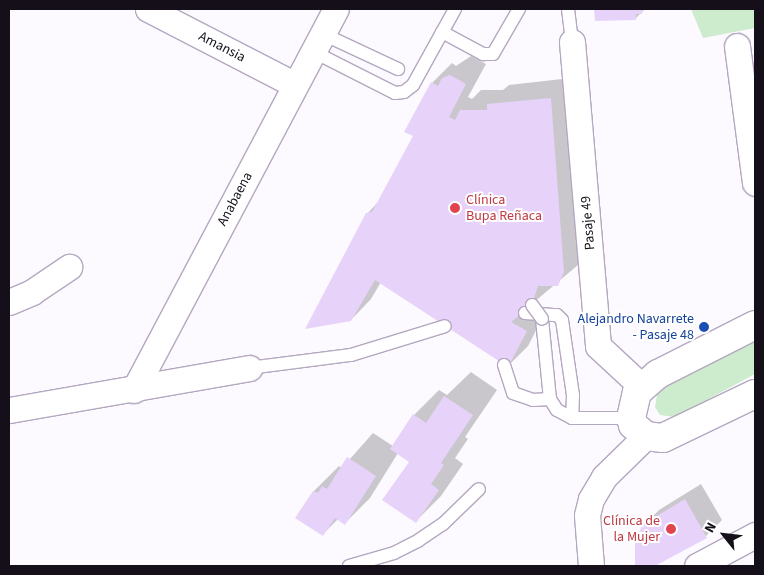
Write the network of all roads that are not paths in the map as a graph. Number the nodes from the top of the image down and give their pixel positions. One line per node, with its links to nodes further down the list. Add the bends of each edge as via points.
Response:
1 (148, 9): 11 (street, Amansia)
2 (336, 9): 8 (street, Anabaena)
3 (455, 9): 6 (lane)
4 (519, 9): 6 (lane, via 493,54 483,54)
5 (568, 9): 7 (lane)
6 (442, 32): 8 (lane, via 413,85 404,92 394,93)
7 (572, 42): 20 (street, Pasaje 49, via 598,346)
8 (319, 43): 10 (lane); 11 (street, Anabaena)
9 (737, 46): 12 (street)
10 (398, 70)
11 (295, 85): 21 (street, Anabaena)
12 (750, 105): 13 (street)
13 (755, 183)
14 (69, 267): 15 (street, via 32,292)
15 (9, 302)
16 (755, 325): 20 (street, via 658,374)
17 (444, 326): 19 (lane, via 351,355)
18 (504, 365): 23 (lane, via 513,392 533,400)
19 (249, 368): 21 (street)
20 (641, 386): 26 (street, via 634,399)
21 (134, 390): 24 (street)
22 (755, 394): 26 (street, via 663,438)
23 (550, 399): 25 (lane, via 557,410); 25 (lane, bridge, via 542,320 529,309 557,314 562,320 573,395)
24 (9, 410)
25 (572, 418): 26 (lane)
26 (639, 427): 30 (street, via 591,499 587,515)
27 (479, 488): 29 (lane, via 443,524 419,540 394,553)
28 (755, 536): 31 (street)
29 (349, 566)
30 (591, 566)
31 (697, 566)

